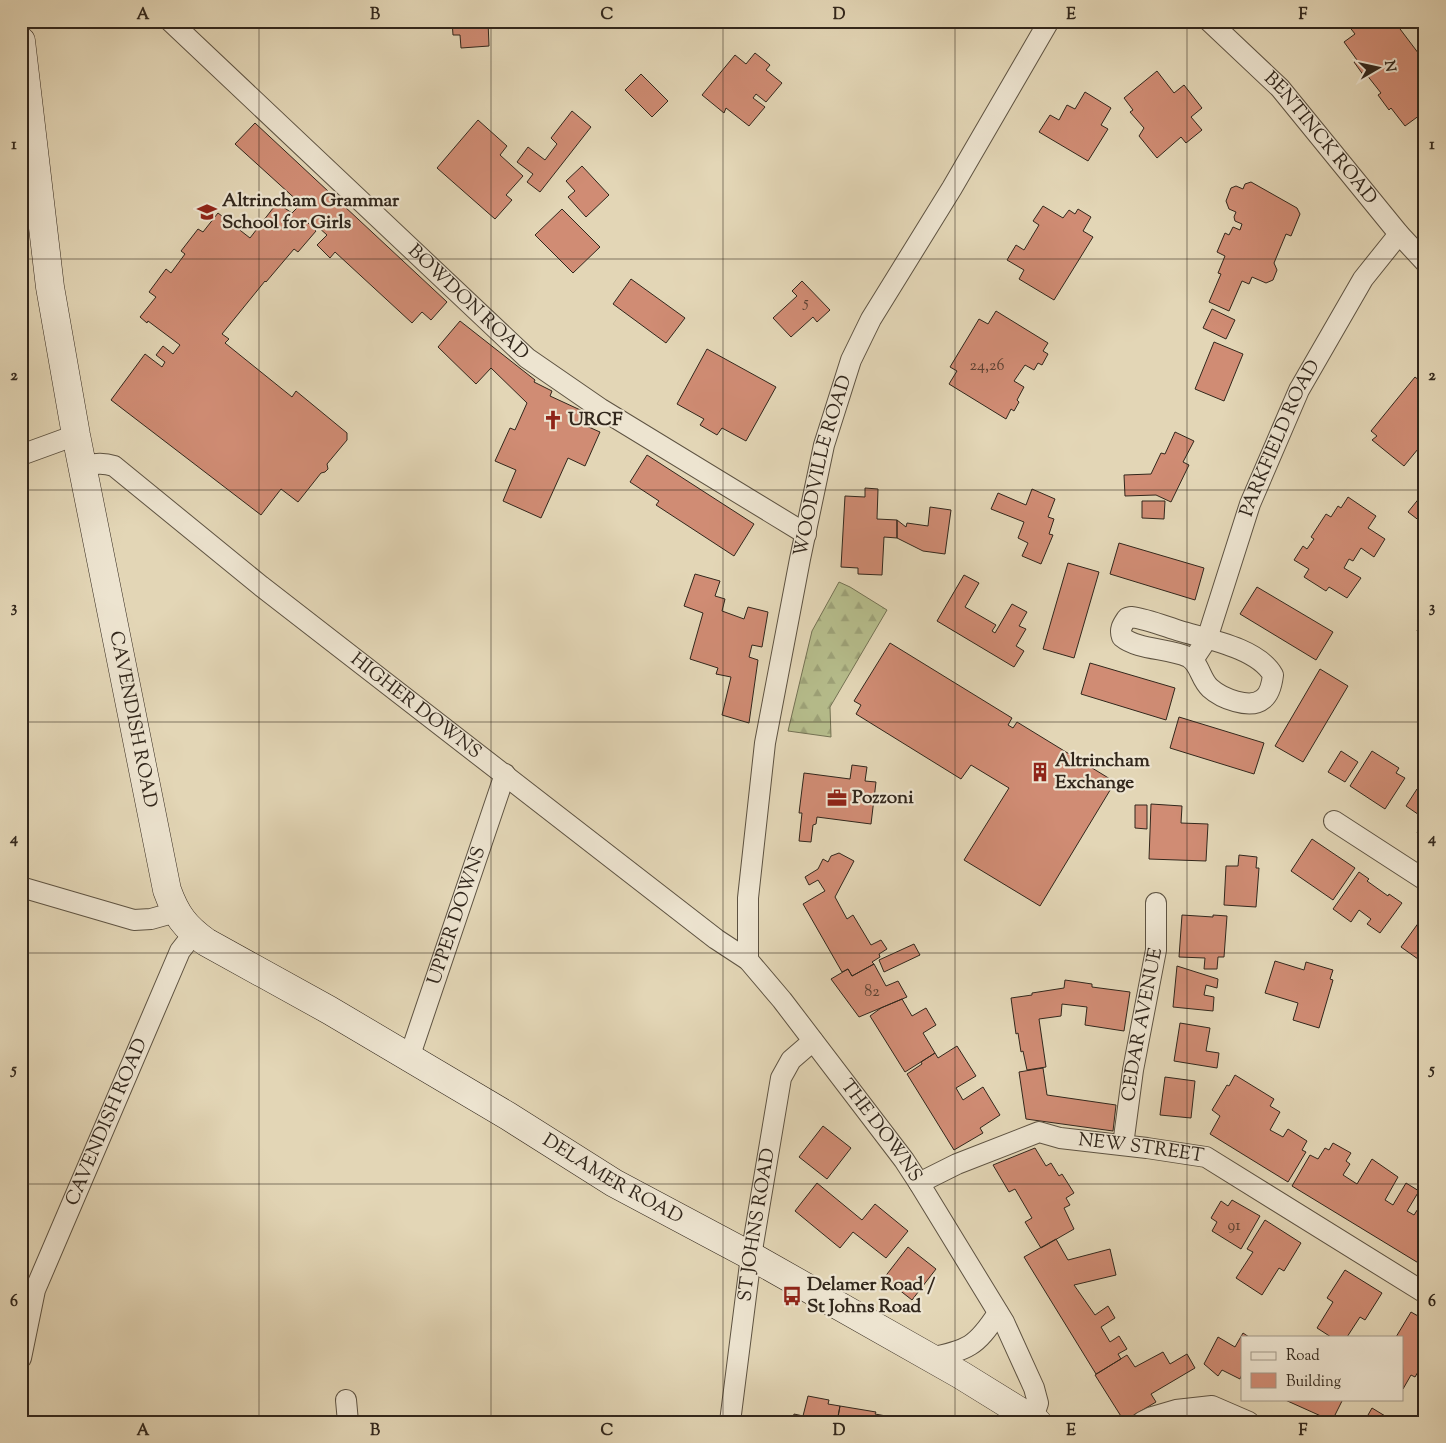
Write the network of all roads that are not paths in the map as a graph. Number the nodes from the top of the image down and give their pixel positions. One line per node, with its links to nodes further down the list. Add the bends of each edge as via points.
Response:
1 (170, 21): 10 (street, BOWDON ROAD, via 527,358 601,409)
2 (1049, 21): 10 (street, WOODVILLE ROAD, via 871,319 851,360 824,445)
3 (1209, 21): 5 (street, BENTINCK ROAD, via 1280,88)
4 (21, 41): 7 (street, CAVENDISH ROAD, via 50,286)
5 (1398, 234): 6 (street, BENTINCK ROAD); 11 (street, PARKFIELD ROAD, via 1362,279 1299,390 1250,504)
6 (1425, 262)
7 (76, 435): 8 (street); 9 (street, CAVENDISH ROAD)
8 (21, 455)
9 (81, 466): 13 (street, HIGHER DOWNS, via 105,462 114,466 261,586); 18 (street, CAVENDISH ROAD, via 168,890)
10 (806, 534): 20 (street, WOODVILLE ROAD, via 765,743 748,898)
11 (1206, 639): 12 (street, PARKFIELD ROAD); 12 (street, via 1138,618 1127,618 1122,625 1120,633 1125,639); 12 (street, via 1232,646 1261,661 1273,675 1268,692 1263,700 1255,703 1228,698 1209,688)
12 (1194, 660)
13 (505, 774): 20 (street, HIGHER DOWNS, via 716,939); 22 (street, UPPER DOWNS)
14 (1334, 820): 15 (street)
15 (1425, 880)
16 (21, 887): 18 (street, via 134,920)
17 (1156, 903): 23 (street, CEDAR AVENUE, via 1156,950 1133,1070)
18 (176, 912): 19 (street, CAVENDISH ROAD)
19 (194, 933): 22 (street, DELAMER ROAD); 28 (street, CAVENDISH ROAD, via 180,951 35,1290)
20 (748, 960): 21 (street, THE DOWNS)
21 (813, 1042): 24 (street, THE DOWNS); 25 (street, ST JOHNS ROAD, via 791,1060 781,1078)
22 (408, 1058): 25 (street, DELAMER ROAD, via 614,1183)
23 (1123, 1145): 24 (street, NEW STREET, via 1060,1138 1039,1132 957,1164); 26 (street, NEW STREET, via 1206,1158)
24 (919, 1183): 27 (street, THE DOWNS)
25 (751, 1256): 29 (street, DELAMER ROAD); 33 (street, ST JOHNS ROAD)
26 (1425, 1293)
27 (998, 1313): 29 (street, via 974,1343 954,1353); 31 (street, THE DOWNS, via 1034,1388 1038,1403)
28 (21, 1358)
29 (930, 1358): 31 (street, DELAMER ROAD)
30 (346, 1400): 32 (street)
31 (1035, 1420)
32 (348, 1422)
33 (730, 1422)
34 (1142, 1422): 35 (street, via 1176,1410 1212,1406)
35 (1249, 1422)

